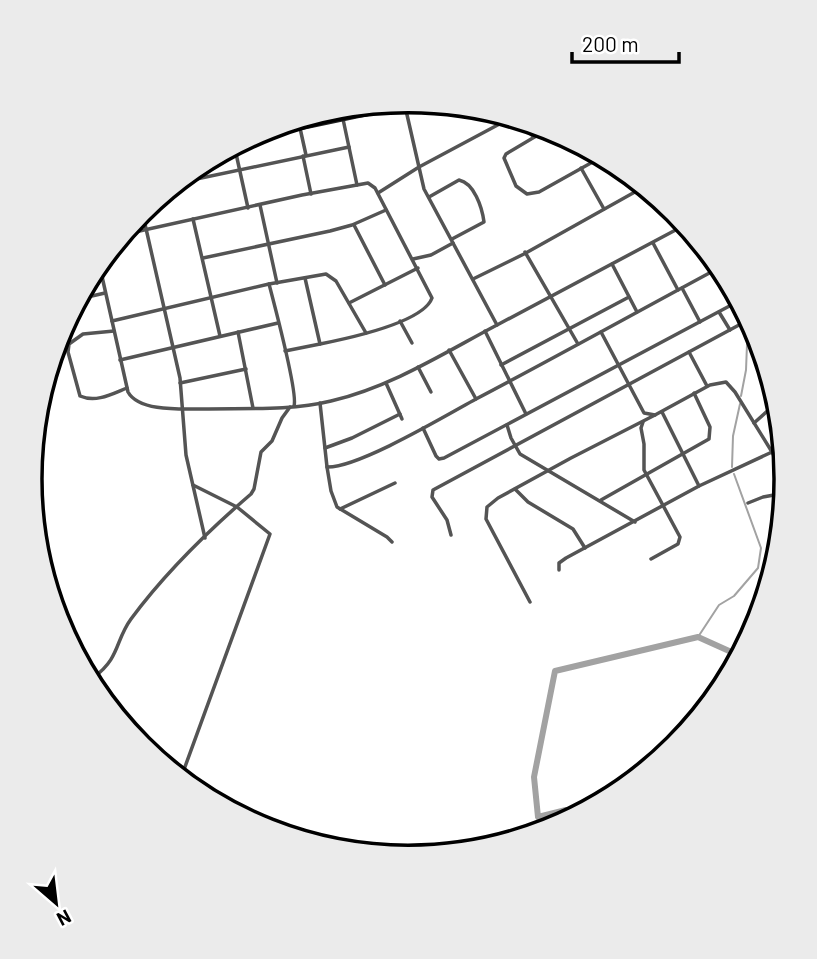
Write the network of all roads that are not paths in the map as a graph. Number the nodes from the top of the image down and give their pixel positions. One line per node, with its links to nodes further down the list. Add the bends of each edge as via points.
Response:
1 (407, 113): 11 (street)
2 (343, 119): 7 (street)
3 (499, 124): 11 (street)
4 (300, 129): 9 (street)
5 (530, 134): 6 (street)
6 (534, 137): 12 (street, via 504,158 515,184 527,194)
7 (349, 147): 9 (street); 15 (street)
8 (236, 156): 13 (street)
9 (304, 156): 13 (street); 18 (street)
10 (592, 162): 12 (street)
11 (419, 167): 17 (street); 19 (street)
12 (581, 168): 22 (street)
13 (238, 169): 14 (street); 21 (street)
14 (201, 178)
15 (357, 185): 17 (street, via 368,184); 18 (street)
16 (635, 192): 22 (street)
17 (378, 193): 23 (street)
18 (311, 194): 20 (street)
19 (429, 197): 30 (street); 30 (street, via 459,180 473,190 484,222)
20 (260, 205): 21 (street); 31 (street)
21 (247, 208): 24 (street)
22 (604, 209): 33 (street)
23 (387, 210): 26 (street); 35 (street)
24 (193, 219): 27 (street); 34 (street)
25 (144, 225): 27 (street)
26 (354, 225): 31 (street); 43 (street)
27 (145, 230): 29 (street); 52 (street)
28 (677, 230): 32 (street)
29 (139, 231)
30 (453, 241): 35 (street); 40 (street)
31 (268, 243): 34 (street); 41 (street)
32 (653, 243): 36 (street); 44 (street)
33 (525, 253): 40 (street); 47 (street)
34 (203, 258): 49 (street)
35 (415, 263): 43 (street); 56 (street, via 432,298 427,307)
36 (612, 264): 47 (street); 48 (street)
37 (711, 272): 44 (street)
38 (103, 278): 45 (street)
39 (305, 278): 41 (street); 50 (street, via 326,274); 70 (street)
40 (472, 279): 59 (street)
41 (277, 283): 42 (street)
42 (270, 284): 49 (street); 58 (street)
43 (384, 285): 50 (street)
44 (680, 289): 53 (street); 57 (street)
45 (106, 293): 46 (street); 55 (street)
46 (91, 296)
47 (550, 297): 59 (street); 61 (street)
48 (629, 297): 53 (street); 61 (street)
49 (212, 298): 52 (street); 68 (street)
50 (349, 303): 67 (street)
51 (731, 306): 54 (street)
52 (165, 309): 55 (street); 72 (street)
53 (637, 312): 66 (street)
54 (719, 312): 57 (street); 62 (street)
55 (112, 321): 63 (street)
56 (400, 321): 67 (street); 69 (street)
57 (700, 322): 78 (street)
58 (278, 323): 65 (street); 74 (street)
59 (497, 325): 64 (street)
60 (739, 325): 62 (street)
61 (569, 328): 71 (street); 77 (street)
62 (730, 330): 75 (street)
63 (114, 331): 76 (street); 86 (street, via 83,334 67,348 80,396 98,398)
64 (485, 331): 73 (street); 77 (street)
65 (238, 332): 68 (street); 80 (street)
66 (601, 332): 71 (street); 78 (street)
67 (366, 333): 70 (street)
68 (220, 336): 72 (street)
69 (412, 343)
70 (320, 344): 74 (street)
71 (578, 344): 81 (street)
72 (173, 347): 76 (street); 82 (street)
73 (449, 350): 79 (street); 89 (street)
74 (285, 351): 91 (street, via 296,400)
75 (689, 352): 84 (street); 85 (street)
76 (120, 360): 86 (street)
77 (501, 365): 81 (street)
78 (618, 366): 84 (street); 96 (street)
79 (418, 367): 83 (street); 87 (street)
80 (246, 369): 82 (street); 92 (street)
81 (510, 382): 89 (street); 96 (street)
82 (180, 383): 93 (street)
83 (386, 383): 90 (street); 103 (street, via 401,417)
84 (627, 384): 97 (street, via 644,413); 102 (street)
85 (707, 386): 88 (street); 99 (street, via 726,382)
86 (127, 388): 93 (street, via 141,404)
87 (431, 392)
88 (694, 393): 95 (street); 105 (street, via 711,437)
89 (476, 399): 101 (street)
90 (320, 403): 91 (street); 103 (street)
91 (291, 407): 92 (street); 117 (street, via 261,452 254,489)
92 (253, 408): 93 (street)
93 (181, 409): 111 (street)
94 (768, 410): 99 (street)
95 (662, 412): 97 (street); 105 (street)
96 (526, 414): 100 (street)
97 (655, 415): 98 (street)
98 (643, 422): 108 (street); 109 (street)
99 (754, 422): 104 (street)
100 (507, 425): 101 (street, via 439,459); 102 (street)
101 (423, 428): 107 (street, via 364,457)
102 (514, 445): 108 (street); 121 (street, via 433,490 432,497)
103 (324, 448): 107 (street)
104 (772, 452): 106 (street); 112 (street)
105 (683, 454): 109 (street); 112 (street)
106 (774, 455)
107 (327, 467): 119 (street)
108 (546, 471): 113 (street); 115 (street)
109 (646, 474): 115 (street); 118 (street)
110 (395, 483): 119 (street)
111 (193, 485): 117 (street); 122 (street)
112 (699, 486): 118 (street)
113 (515, 489): 124 (street, via 573,529); 127 (street, via 491,502 485,512)
114 (774, 495): 116 (street)
115 (601, 500): 120 (street)
116 (748, 503)
117 (237, 507): 122 (street); 129 (street, via 268,530 270,538)
118 (664, 507): 120 (street); 125 (street, via 680,537 678,544)
119 (340, 509): 123 (street)
120 (635, 522): 124 (street)
121 (452, 535)
122 (205, 538): 128 (street, via 128,623 112,660)
123 (392, 542)
124 (585, 548): 126 (street, via 559,562)
125 (651, 559)
126 (559, 570)
127 (530, 602)
128 (98, 673)
129 (184, 769)

